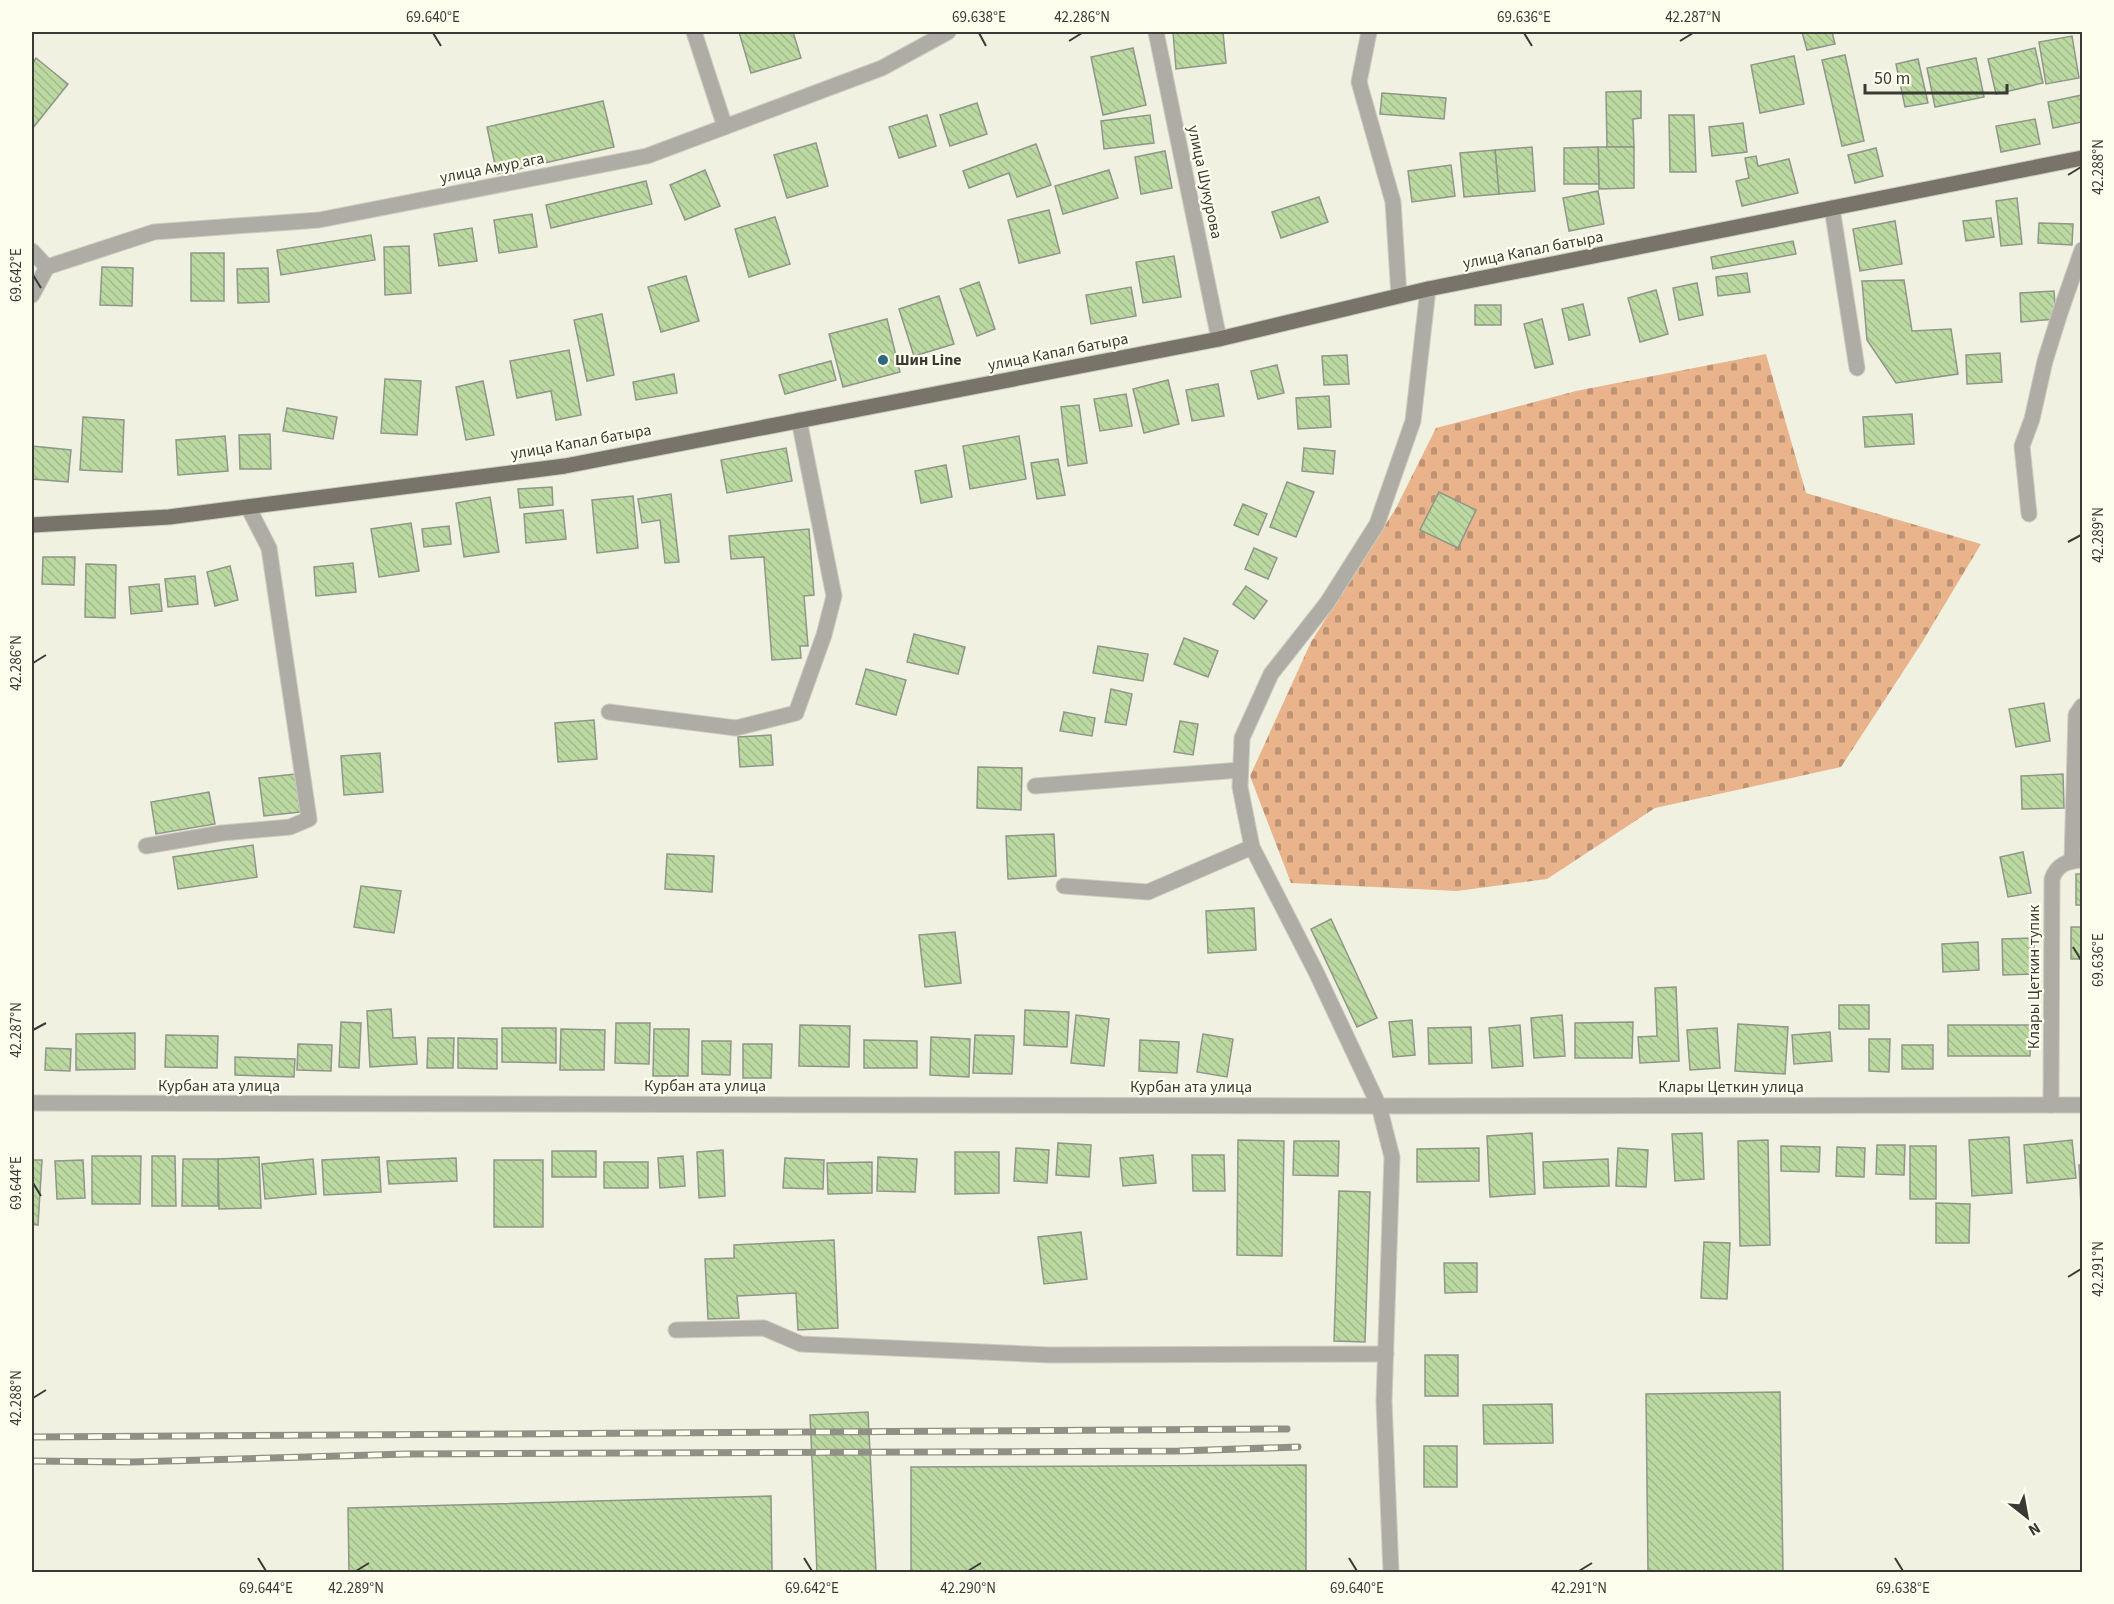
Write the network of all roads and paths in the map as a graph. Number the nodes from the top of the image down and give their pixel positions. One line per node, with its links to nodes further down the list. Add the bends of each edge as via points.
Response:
1 (694, 32): 5 (street)
2 (948, 32): 5 (street, улица Амур ага, via 882,68)
3 (1156, 32): 14 (street, улица Шукурова)
4 (1369, 32): 13 (street, via 1359,82 1393,202)
5 (725, 127): 10 (street, улица Амур ага, via 647,156 319,220 154,232)
6 (2082, 158): 7 (main road, улица Капал батыра)
7 (1832, 208): 11 (main road, улица Капал батыра); 15 (street)
8 (2082, 250): 18 (street, via 2022,446)
9 (32, 251): 10 (street)
10 (47, 267): 12 (street)
11 (1428, 289): 13 (main road, улица Капал батыра); 22 (street, via 1413,421 1377,524 1327,603 1271,674 1242,738)
12 (32, 295)
13 (1399, 296): 14 (main road, улица Капал батыра)
14 (1219, 339): 16 (main road, улица Капал батыра)
15 (1857, 368)
16 (799, 420): 17 (main road, улица Капал батыра, via 565,466); 21 (street, via 834,596 796,713 736,728)
17 (248, 507): 19 (main road, улица Капал батыра, via 169,517); 24 (street, via 269,548 309,819 290,827)
18 (2030, 514)
19 (32, 525)
20 (2082, 706): 26 (street, Клары Цеткин тупик, via 2076,716)
21 (609, 712)
22 (1240, 770): 23 (street); 25 (street, via 1239,787)
23 (1035, 786)
24 (146, 846)
25 (1252, 847): 27 (street, via 1148,892); 31 (street)
26 (2077, 860): 29 (street, Клары Цеткин тупик, via 2062,864 2052,879)
27 (1064, 886)
28 (32, 1103): 31 (street, Курбан ата улица)
29 (2051, 1105): 30 (street, Клары Цеткин улица); 31 (street, Клары Цеткин улица)
30 (2082, 1105)
31 (1379, 1106): 33 (street, via 1392,1157)
32 (676, 1329): 33 (street, via 764,1328 801,1344 1050,1355)
33 (1386, 1354): 34 (street, via 1384,1401)
34 (1391, 1572)

